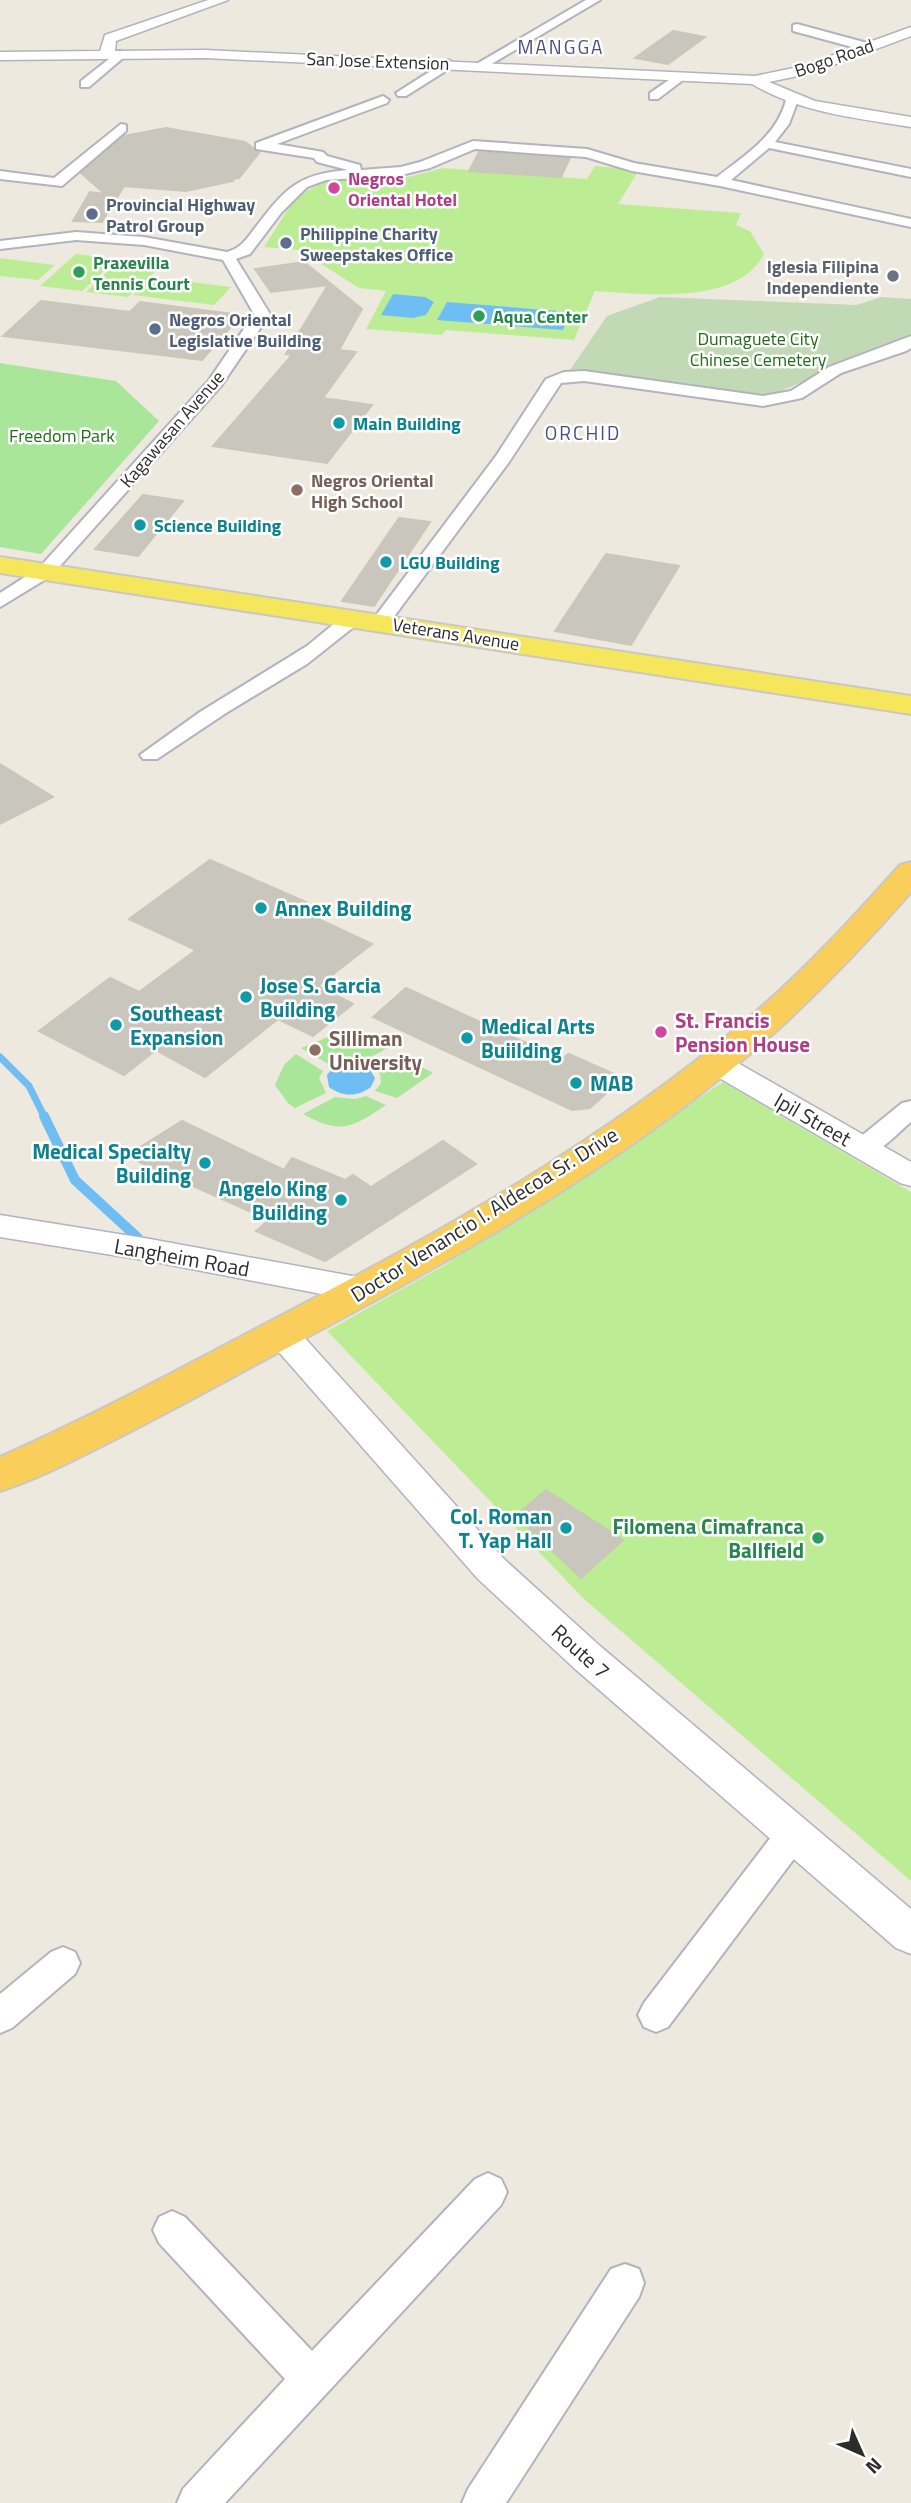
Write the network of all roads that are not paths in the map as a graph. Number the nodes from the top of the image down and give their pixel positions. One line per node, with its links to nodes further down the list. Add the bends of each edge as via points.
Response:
1 (221, 0): 6 (street, via 110,38 107,46)
2 (594, 0): 9 (street)
3 (797, 28): 5 (street)
4 (911, 31): 5 (street, Bogo Road)
5 (867, 47): 11 (street, Bogo Road, via 794,74)
6 (114, 55): 7 (street, San Jose Extension); 8 (street, San Jose Extension); 12 (street)
7 (0, 56)
8 (448, 64): 9 (street, San Jose Extension); 13 (street)
9 (479, 66): 10 (street, San Jose Extension)
10 (679, 77): 11 (street, San Jose Extension); 14 (street)
11 (755, 80): 16 (street)
12 (85, 84)
13 (402, 93)
14 (654, 96)
15 (383, 100): 20 (street, via 261,146 318,155 355,166)
16 (792, 100): 17 (street); 19 (street, via 791,111)
17 (911, 122)
18 (121, 128): 22 (street, via 57,183)
19 (767, 144): 21 (street); 23 (street)
20 (356, 173): 23 (street, via 401,171 473,145 587,153 632,167); 26 (street, via 302,184 245,251)
21 (911, 173)
22 (0, 175)
23 (720, 183): 24 (street)
24 (911, 223)
25 (0, 245): 26 (street, via 76,236 144,241)
26 (228, 257): 29 (street, Kagawasan Avenue, via 262,314 215,383)
27 (911, 341): 31 (street, via 835,370 796,395 763,401 584,376 556,379 503,458)
28 (0, 565): 29 (main road, Veterans Avenue)
29 (45, 572): 30 (street); 31 (main road, Veterans Avenue)
30 (0, 601)
31 (367, 620): 32 (main road, Veterans Avenue); 33 (street)
32 (911, 705)
33 (150, 755)
34 (911, 872): 35 (highway, Doctor Venancio I. Aldecoa Sr. Drive, via 810,982)
35 (714, 1062): 37 (street, Ipil Street); 40 (highway, Doctor Venancio I. Aldecoa Sr. Drive, via 569,1167)
36 (911, 1109): 37 (street)
37 (863, 1148): 38 (street, Ipil Street)
38 (911, 1176)
39 (0, 1226): 40 (street, Langheim Road)
40 (363, 1290): 41 (highway, Doctor Venancio I. Aldecoa Sr. Drive)
41 (282, 1334): 42 (highway, Doctor Venancio I. Aldecoa Sr. Drive); 43 (street, Route 7, via 491,1569)
42 (0, 1475)
43 (793, 1834): 44 (street, Route 7); 47 (street)
44 (911, 1935)
45 (63, 1964): 46 (street)
46 (0, 2015)
47 (656, 2015)
48 (488, 2192): 51 (street)
49 (172, 2230): 51 (street)
50 (625, 2283): 53 (street)
51 (312, 2379): 52 (street)
52 (197, 2503)
53 (482, 2503)

